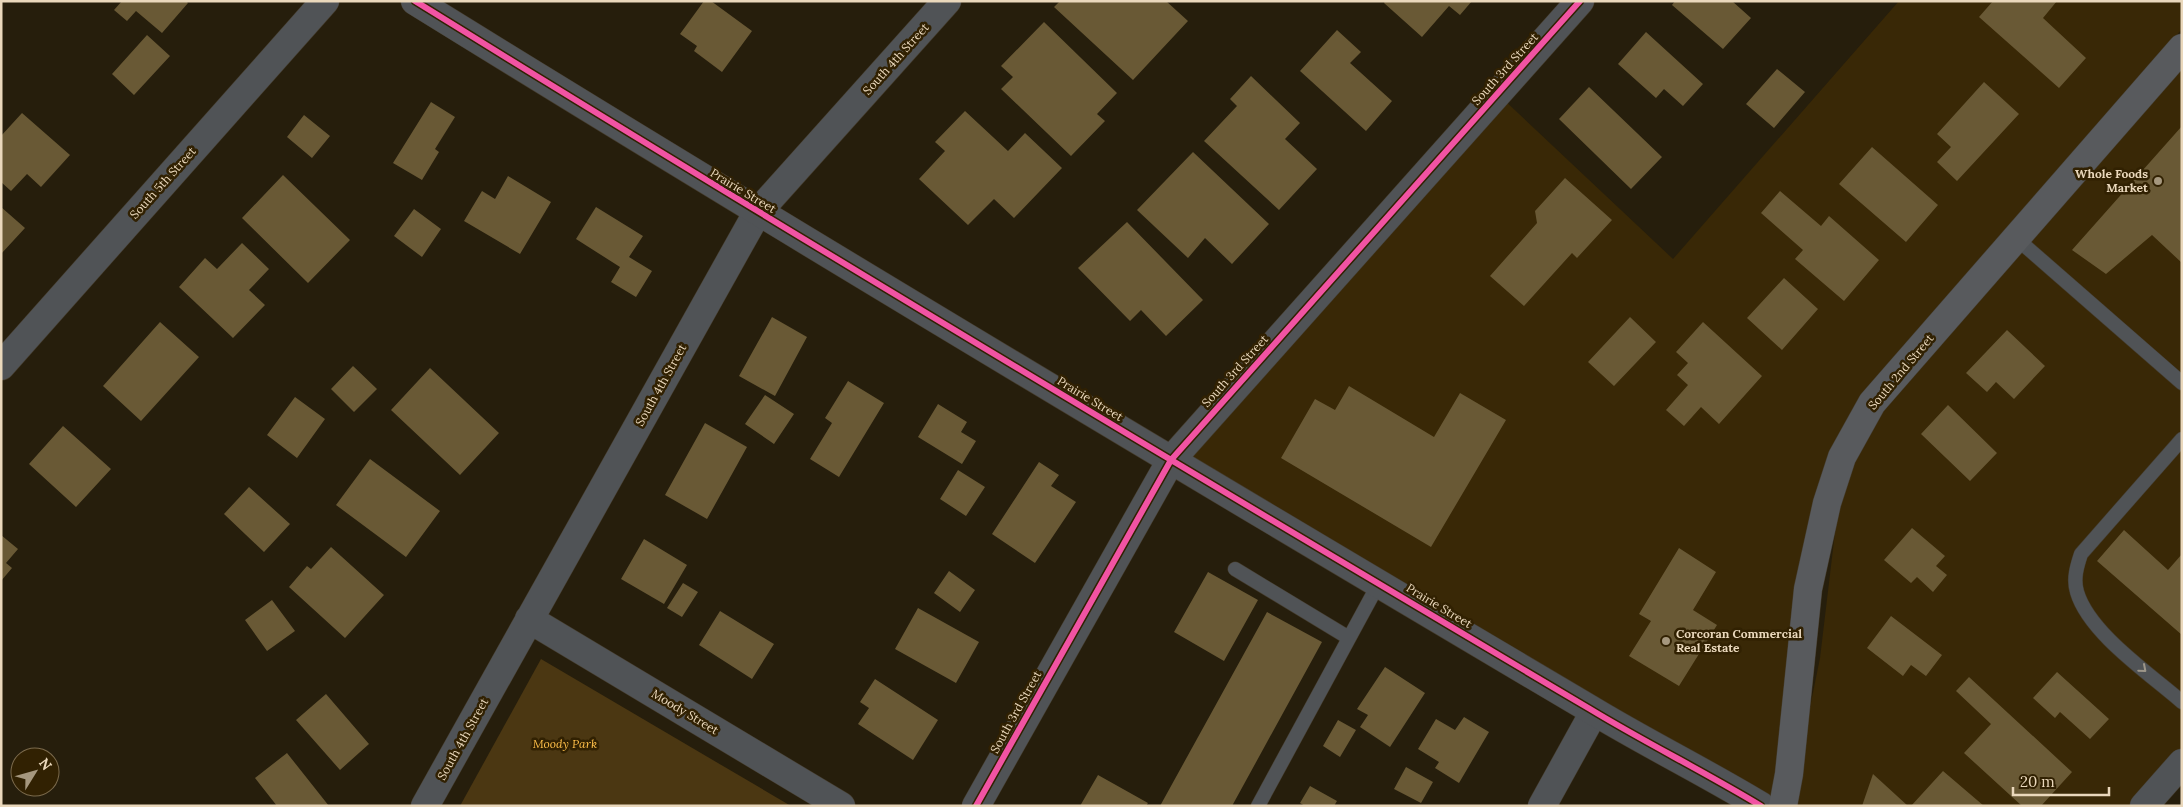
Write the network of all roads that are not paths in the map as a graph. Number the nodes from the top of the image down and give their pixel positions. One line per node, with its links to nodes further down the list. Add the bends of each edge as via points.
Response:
1 (325, 1): 8 (street, South 5th Street)
2 (415, 1): 6 (street, Prairie Street)
3 (947, 1): 6 (street, South 4th Street)
4 (1580, 1): 11 (street, South 3rd Street)
5 (2182, 48): 7 (main road, South 2nd Street)
6 (757, 213): 11 (street, Prairie Street); 14 (street, South 4th Street)
7 (2016, 238): 9 (lane); 25 (main road, South 2nd Street, via 1872,403 1842,457 1827,503 1808,589 1789,774)
8 (1, 366)
9 (2182, 383)
10 (2182, 439): 16 (lane, one-way to 16, via 2082,554 2076,568 2076,591 2087,613 2106,637)
11 (1171, 460): 13 (street, Prairie Street); 21 (street, South 3rd Street)
12 (1235, 569): 15 (lane)
13 (1379, 583): 15 (lane); 17 (street, Prairie Street)
14 (529, 619): 19 (street, South 4th Street); 20 (street, Moody Street)
15 (1349, 638): 22 (lane)
16 (2182, 702)
17 (1594, 712): 23 (street); 24 (street, Prairie Street)
18 (2182, 763): 26 (street)
19 (425, 806)
20 (841, 806)
21 (976, 806)
22 (1258, 806)
23 (1542, 806)
24 (1761, 806)
25 (1782, 806)
26 (2144, 806)

